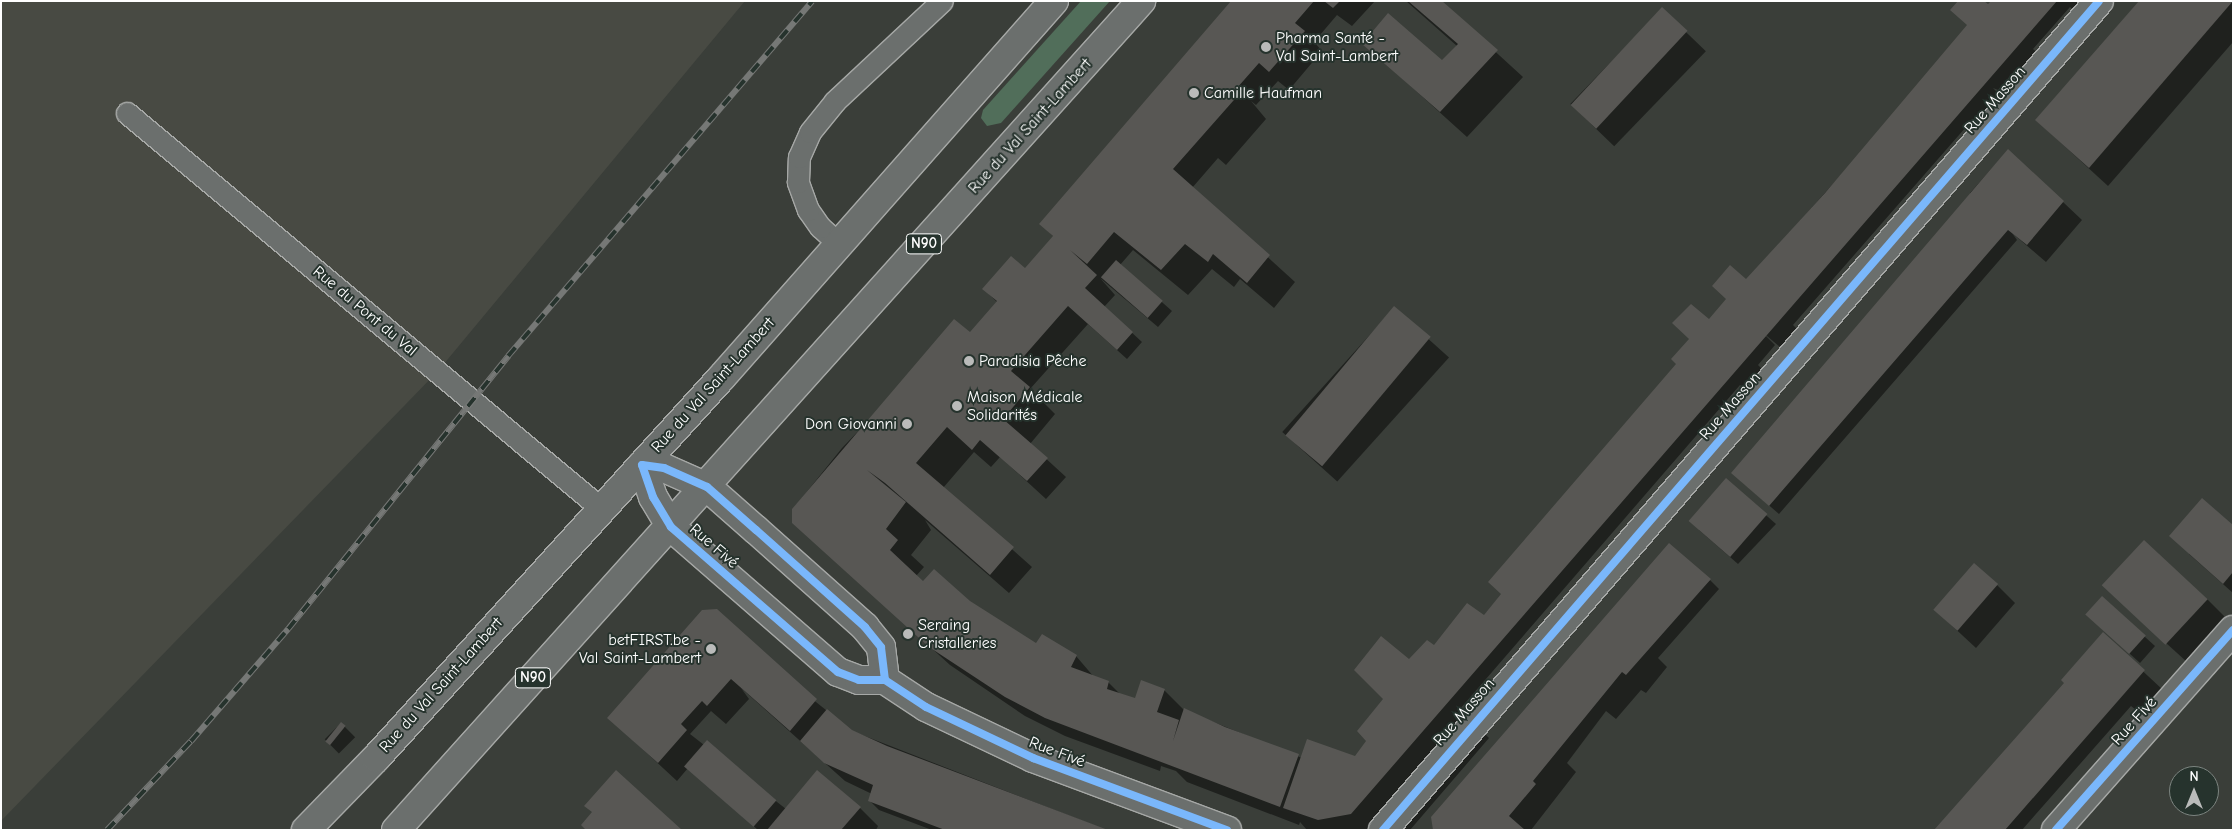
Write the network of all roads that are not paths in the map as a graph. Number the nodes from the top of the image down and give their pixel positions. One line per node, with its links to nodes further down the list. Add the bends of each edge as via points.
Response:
1 (942, 1): 6 (lane, via 835,101 810,132 798,157 798,182 808,210)
2 (1054, 1): 6 (street, Rue du Val Saint-Lambert)
3 (1141, 1): 8 (street, Rue du Val Saint-Lambert / N90)
4 (2099, 1): 16 (street, Rue Masson)
5 (128, 113): 9 (lane, Rue du Pont du Val)
6 (840, 244): 7 (street, Rue du Val Saint-Lambert)
7 (642, 464): 8 (street, via 664,468); 9 (street, Rue du Val Saint-Lambert); 10 (street, Rue Fivé, via 652,497)
8 (707, 487): 10 (street, Rue du Val Saint-Lambert / N90); 12 (street, via 865,627 881,647)
9 (602, 508): 13 (street, Rue du Val Saint-Lambert, via 376,758)
10 (671, 527): 12 (street, Rue Fivé, via 823,662 859,680); 14 (street, Rue du Val Saint-Lambert / N90)
11 (2233, 630): 17 (street, Rue Fivé)
12 (885, 680): 15 (street, Rue Fivé, via 926,707 1033,758)
13 (306, 830)
14 (396, 830)
15 (1227, 830)
16 (1383, 830)
17 (2056, 830)

